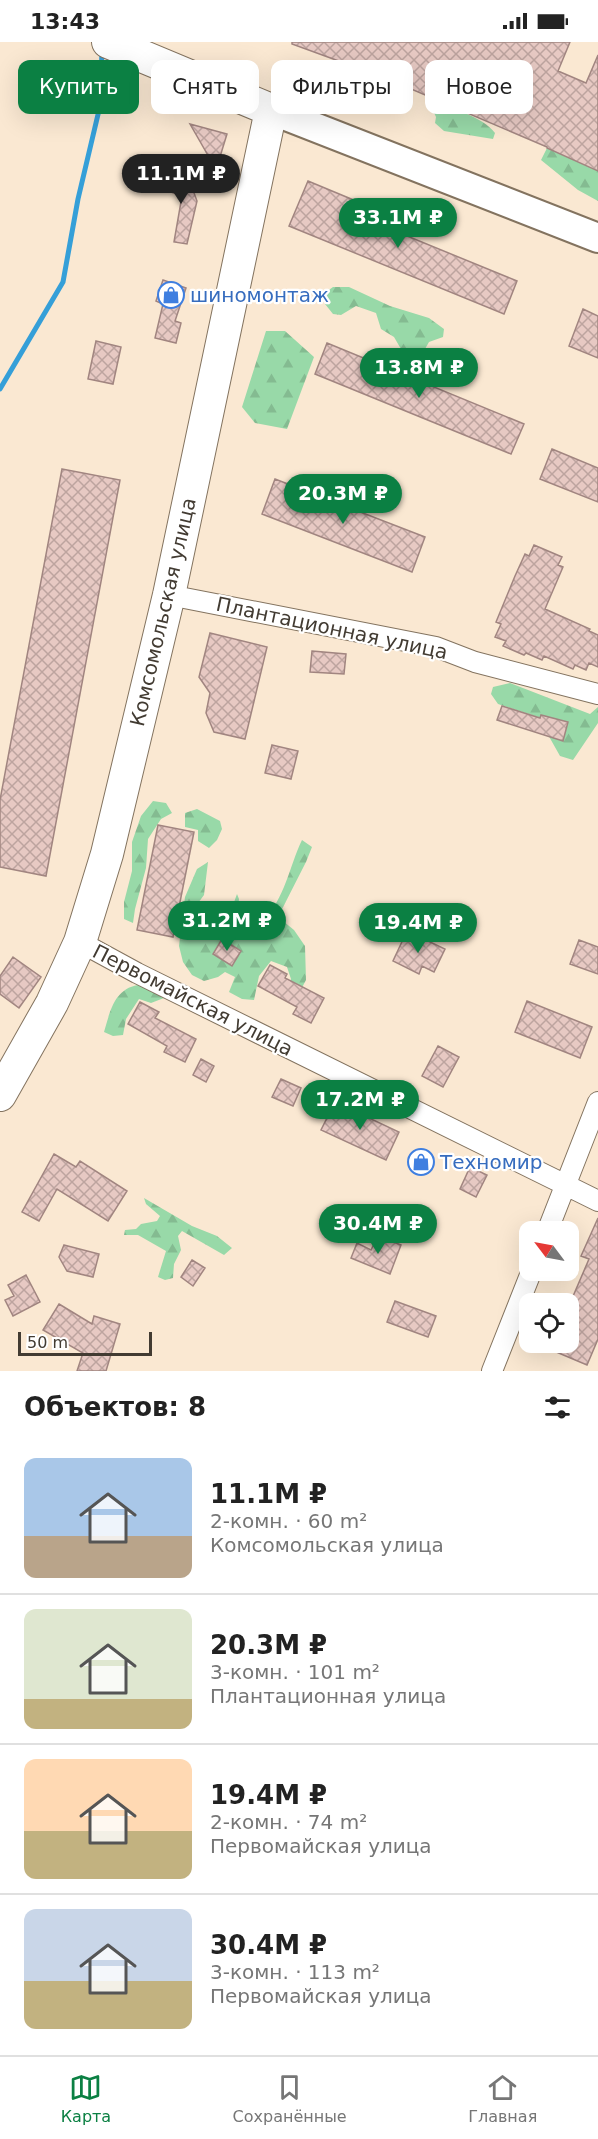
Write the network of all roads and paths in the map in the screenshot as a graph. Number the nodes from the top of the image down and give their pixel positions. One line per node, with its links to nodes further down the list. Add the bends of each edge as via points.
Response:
1 (110, 43): 2 (main road)
2 (271, 110): 5 (main road, Комсомольская улица)
3 (281, 114): 4 (main road)
4 (598, 238)
5 (169, 595): 6 (street, Плантационная улица, via 436,648); 7 (main road, Комсомольская улица, via 107,854)
6 (598, 694)
7 (80, 942): 8 (main road, Комсомольская улица, via 52,1003); 10 (street, Первомайская улица)
8 (0, 1095)
9 (598, 1102): 10 (street)
10 (566, 1185): 11 (street, Первомайская улица); 12 (street)
11 (598, 1201)
12 (551, 1221)
13 (528, 1281): 14 (street)
14 (492, 1371)

